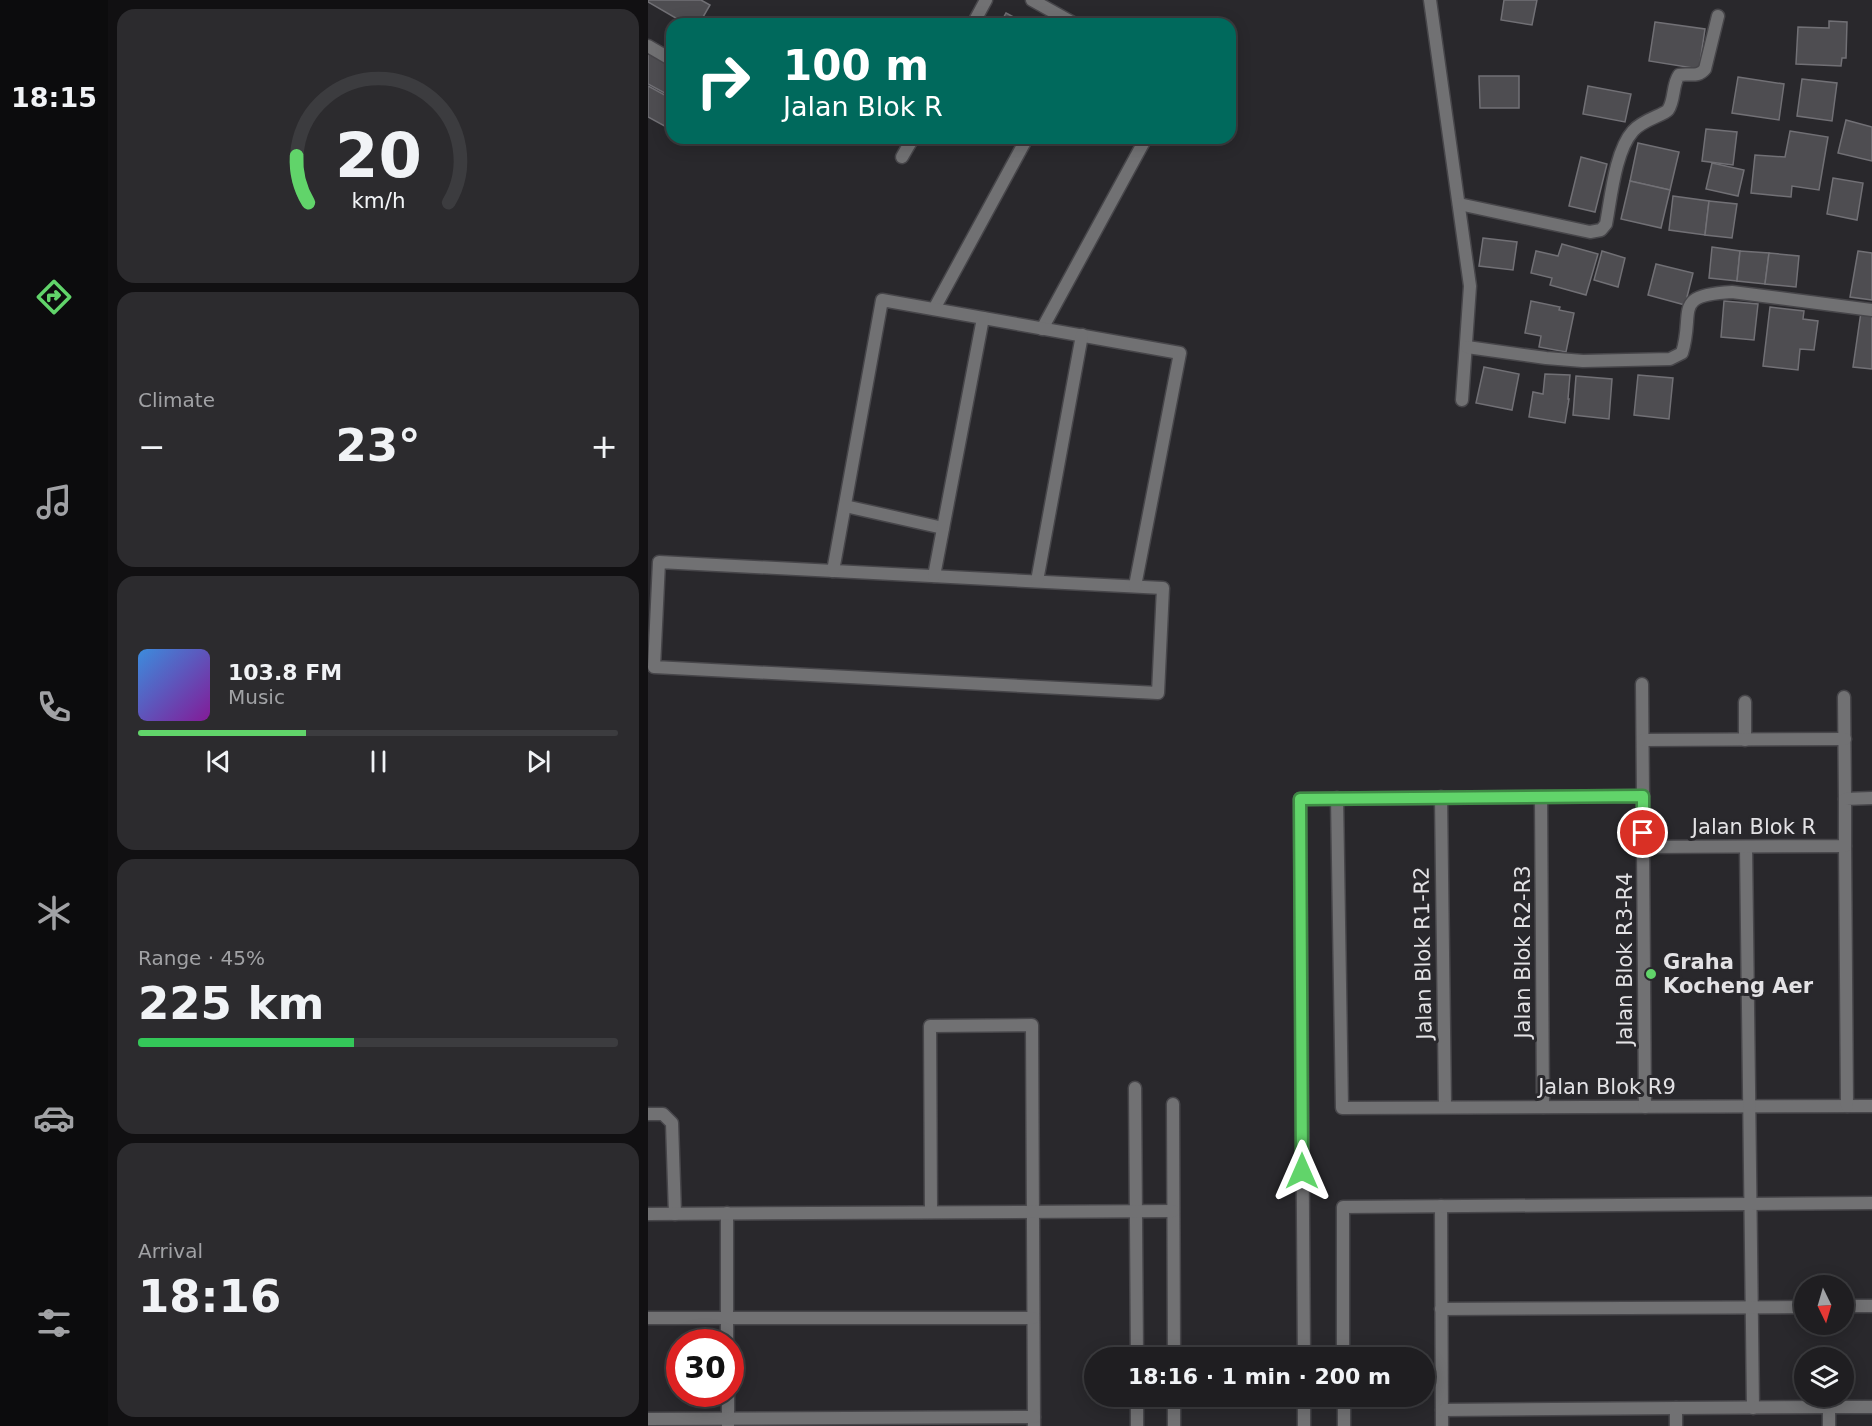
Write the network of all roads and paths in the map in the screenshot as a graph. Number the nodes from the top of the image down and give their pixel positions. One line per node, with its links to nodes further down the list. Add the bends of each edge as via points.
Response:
1 (986, 0): 5 (street)
2 (1032, 0): 6 (street)
3 (1430, 0): 13 (street)
4 (1718, 16): 13 (street, via 1705,69 1701,74 1679,75 1666,113 1643,122 1624,144 1606,224 1601,230 1590,232)
5 (977, 18)
6 (1064, 18)
7 (648, 46): 8 (street)
8 (666, 56)
9 (910, 144): 12 (street)
10 (1024, 144): 14 (street)
11 (1143, 144): 17 (street)
12 (902, 158)
13 (1459, 204): 19 (street, via 1470,286)
14 (934, 309): 16 (street); 21 (street, via 882,300)
15 (1872, 310): 19 (street, via 1732,292 1712,293 1690,303 1682,352 1670,359 1583,361)
16 (983, 318): 17 (street); 22 (street)
17 (1042, 328): 18 (street)
18 (1082, 335): 25 (street); 26 (street, via 1180,353)
19 (1467, 347): 20 (street)
20 (1462, 400)
21 (845, 506): 22 (street); 23 (street)
22 (944, 528): 24 (street)
23 (833, 571): 24 (street); 26 (street, via 659,562 654,667 1158,693 1163,588)
24 (934, 576): 25 (street)
25 (1037, 581): 26 (street)
26 (1136, 586)
27 (1642, 684): 31 (street)
28 (1844, 697): 30 (street, Jalan Blok R)
29 (1745, 702): 32 (street)
30 (1845, 739): 32 (street); 38 (street, Jalan Blok R)
31 (1643, 740): 32 (street); 33 (street)
32 (1745, 740)
33 (1643, 796): 35 (street); 41 (street)
34 (1441, 797): 35 (street); 36 (street); 46 (street, Jalan Blok R1-R2)
35 (1541, 797): 47 (street, Jalan Blok R2-R3)
36 (1337, 798): 46 (street, Jalan Blok R9, via 1342,1108); 72 (street, via 1300,799)
37 (1872, 798): 38 (street)
38 (1845, 799): 39 (street, Jalan Blok R)
39 (1845, 846): 40 (street, Jalan Blok R); 44 (street)
40 (1746, 847): 41 (street, Jalan Blok R); 49 (street)
41 (1643, 848): 48 (street, Jalan Blok R3-R4)
42 (1135, 1088): 55 (street)
43 (1173, 1104): 56 (street)
44 (1847, 1106): 45 (street, Jalan Blok R9); 49 (street, Jalan Blok R9)
45 (1872, 1106)
46 (1444, 1107): 47 (street, Jalan Blok R9)
47 (1543, 1107): 48 (street, Jalan Blok R9)
48 (1645, 1107): 49 (street, Jalan Blok R9)
49 (1748, 1107): 52 (street)
50 (648, 1114): 60 (street, via 663,1114 672,1123)
51 (1872, 1203): 52 (street)
52 (1749, 1204): 53 (street); 63 (street)
53 (1441, 1206): 65 (street); 73 (street, via 1343,1207)
54 (1033, 1211): 55 (street); 57 (street); 57 (street, via 1032,1025 1010,1025 930,1026); 68 (street)
55 (1136, 1211): 56 (street); 70 (street)
56 (1173, 1211): 71 (street)
57 (931, 1212): 58 (street)
58 (727, 1213): 60 (street); 67 (street)
59 (648, 1214): 60 (street)
60 (675, 1214)
61 (1854, 1306): 62 (street)
62 (1872, 1306)
63 (1752, 1307): 64 (street); 65 (street); 82 (street)
64 (1794, 1307)
65 (1441, 1309): 83 (street)
66 (648, 1317): 67 (street)
67 (728, 1318): 68 (street); 69 (street)
68 (1033, 1318): 85 (street)
69 (728, 1329)
70 (1137, 1347)
71 (1174, 1347)
72 (1304, 1347)
73 (1343, 1347)
74 (1137, 1407): 87 (street)
75 (1174, 1407): 88 (street)
76 (1304, 1407): 89 (street)
77 (1344, 1407): 90 (street)
78 (1829, 1407): 82 (street); 93 (street)
79 (1854, 1407): 80 (street)
80 (1872, 1407)
81 (1676, 1408): 82 (street); 83 (street); 92 (street)
82 (1753, 1408)
83 (1442, 1410): 91 (street)
84 (648, 1419): 86 (street)
85 (1034, 1421): 86 (street)
86 (728, 1422)
87 (1137, 1426)
88 (1174, 1426)
89 (1304, 1426)
90 (1344, 1426)
91 (1442, 1426)
92 (1676, 1426)
93 (1829, 1426)

